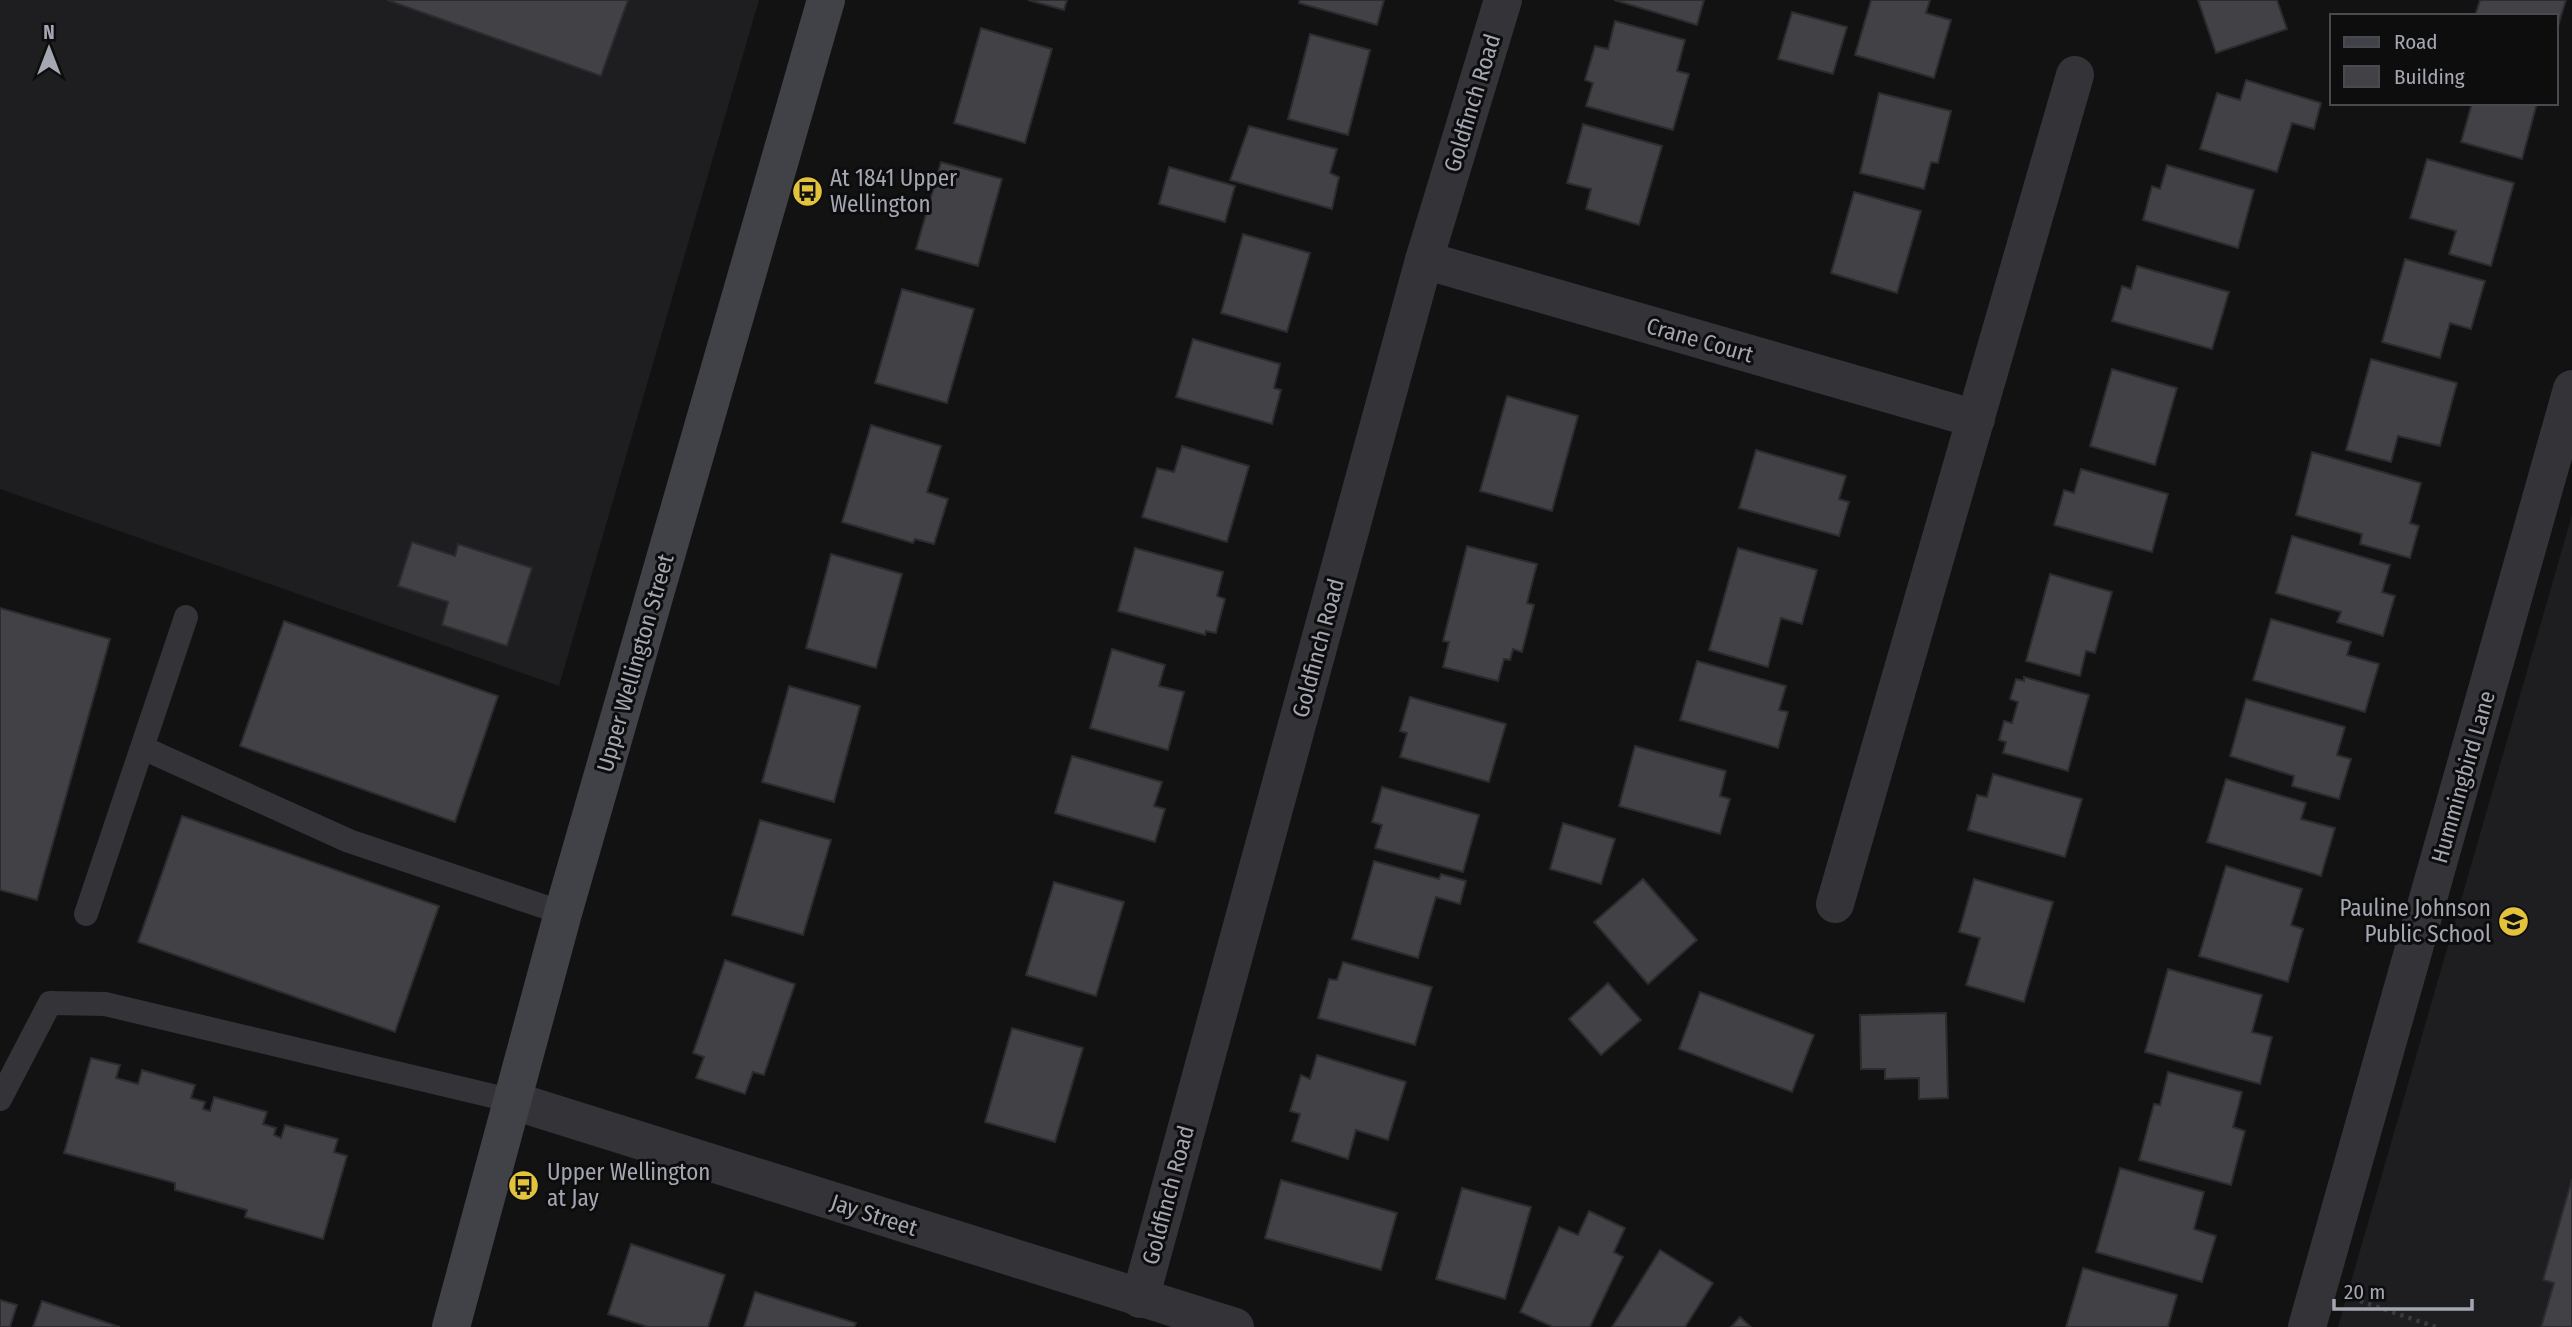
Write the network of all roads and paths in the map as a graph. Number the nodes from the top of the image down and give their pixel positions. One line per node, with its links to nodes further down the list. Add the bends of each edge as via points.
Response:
1 (825, 0): 10 (main road, Upper Wellington Street)
2 (1503, 0): 4 (street, Goldfinch Road)
3 (2075, 75): 6 (street)
4 (1424, 260): 6 (street, Crane Court); 15 (street, Goldfinch Road)
5 (2572, 389): 14 (street, Hummingbird Lane)
6 (1976, 419): 9 (street)
7 (186, 617): 8 (lane)
8 (143, 748): 10 (lane, via 349,841); 11 (lane)
9 (1835, 904)
10 (563, 913): 13 (main road, Upper Wellington Street)
11 (86, 914)
12 (0, 1099): 13 (lane, via 50,1003 105,1004)
13 (514, 1101): 15 (street, Jay Street); 16 (main road, Upper Wellington Street)
14 (2319, 1288): 18 (street, Hummingbird Lane); 19 (path)
15 (1140, 1298): 17 (street, Jay Street)
16 (451, 1327)
17 (1235, 1327)
18 (2307, 1327)
19 (2436, 1327)

